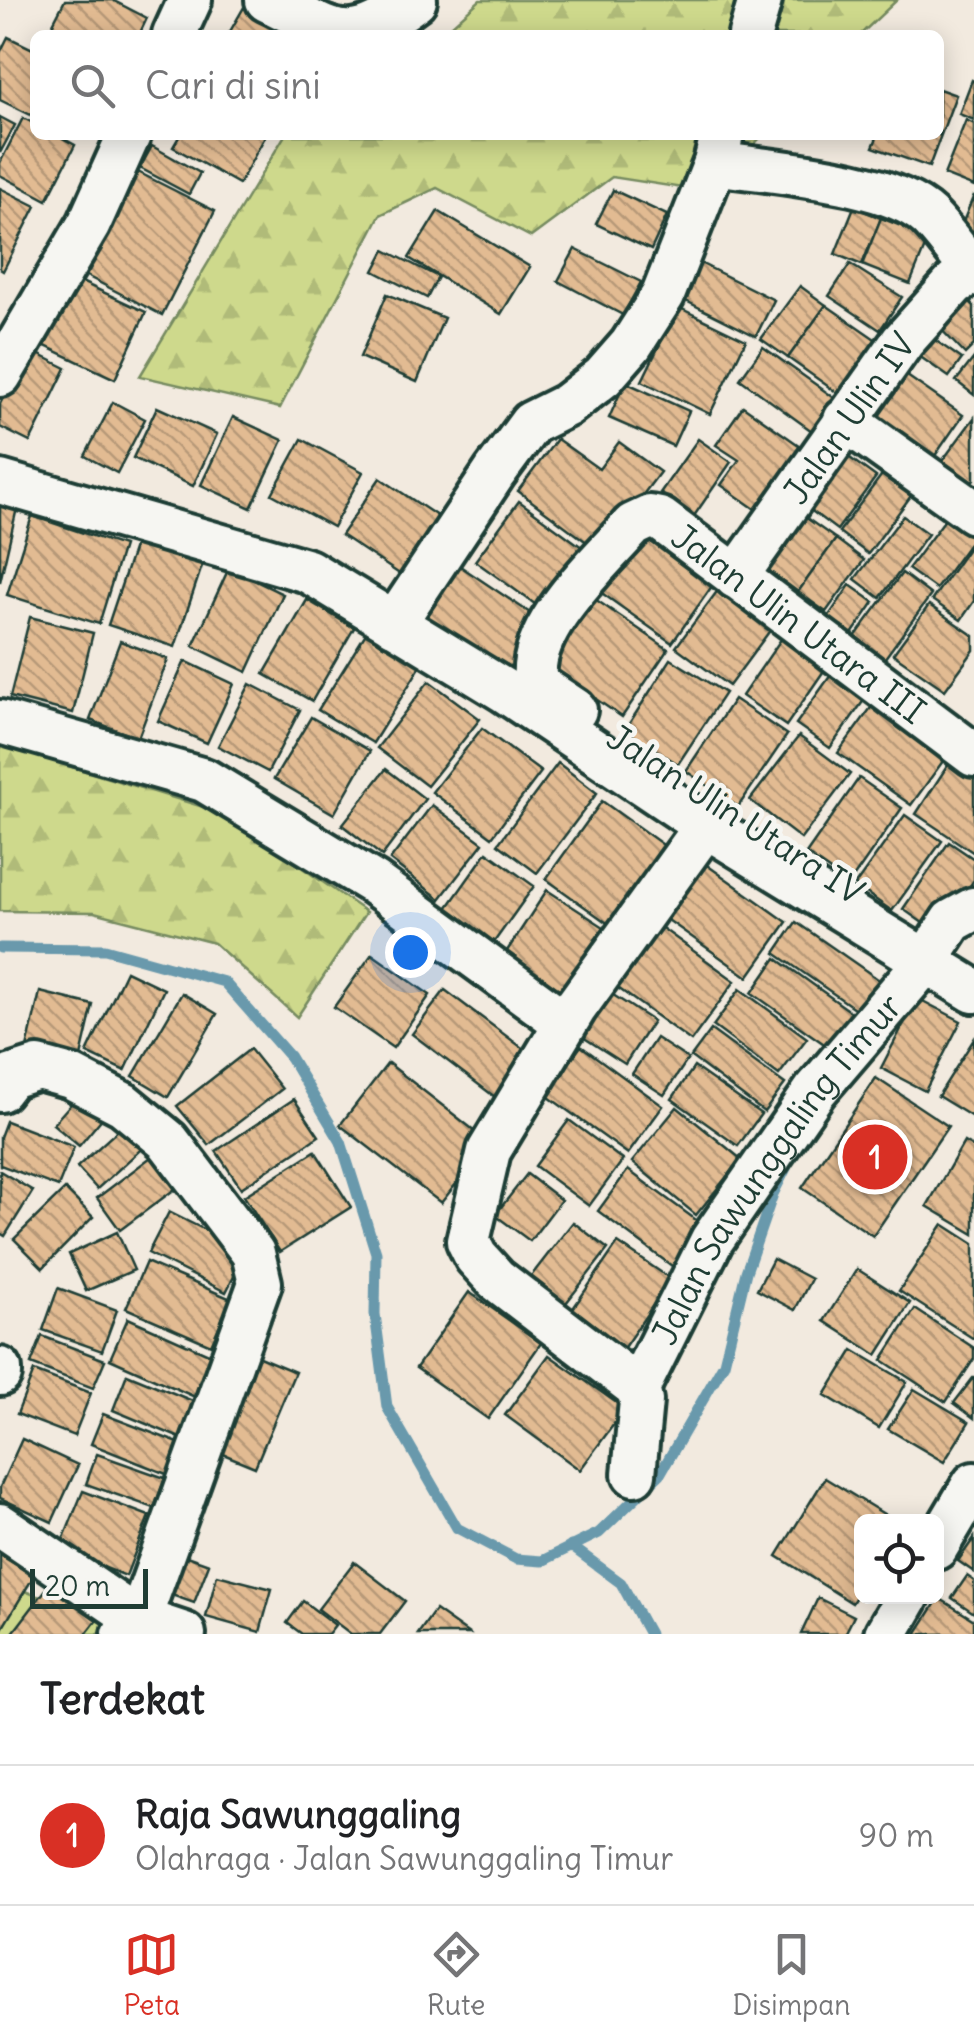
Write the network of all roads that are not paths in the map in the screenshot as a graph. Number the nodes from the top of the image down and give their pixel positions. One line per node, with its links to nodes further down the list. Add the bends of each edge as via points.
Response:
1 (190, 0): 5 (street)
2 (267, 0): 6 (street)
3 (414, 0): 7 (street)
4 (760, 0): 8 (street)
5 (176, 30)
6 (335, 30)
7 (367, 30)
8 (751, 30)
9 (127, 140): 12 (street, via 88,224)
10 (718, 149): 11 (street, via 899,198 930,218); 17 (street, via 663,294 630,345 603,377 531,423)
11 (973, 272): 13 (street, Jalan Ulin IV, via 903,341)
12 (0, 375)
13 (844, 420): 15 (street); 16 (street, Jalan Ulin IV)
14 (0, 482): 17 (street, Jalan Sawunggaling Timur, via 308,571)
15 (974, 512)
16 (736, 577): 18 (street, Jalan Ulin Utara III, via 660,519 633,525 551,620 532,667); 20 (street, Jalan Ulin Utara III)
17 (394, 624): 21 (street, Jalan Sawunggaling Timur)
18 (536, 684): 21 (street, Jalan Ulin Utara IV)
19 (0, 722): 25 (street, via 204,780 374,883)
20 (974, 755)
21 (637, 765): 22 (street, Jalan Sawunggaling Timur); 24 (street, Jalan Ulin Utara IV)
22 (706, 826): 24 (street, Jalan Sawunggaling Timur); 25 (street, Jalan Sawunggaling Timur)
23 (974, 908): 24 (street, via 952,921)
24 (947, 970): 27 (street, Jalan Sawunggaling Timur, via 815,1091 712,1240)
25 (565, 1024): 27 (street, Jalan Sawunggaling Timur, via 489,1150 468,1241 496,1279)
26 (0, 1090): 33 (street, via 10,1076 38,1068 123,1104 168,1142 253,1253 260,1283 158,1570)
27 (638, 1388): 28 (street, Jalan Sawunggaling Timur)
28 (634, 1474)
29 (974, 1484): 31 (street)
30 (0, 1525): 33 (street)
31 (944, 1535)
32 (903, 1604): 35 (street)
33 (130, 1626): 34 (street)
34 (184, 1634)
35 (886, 1634)

